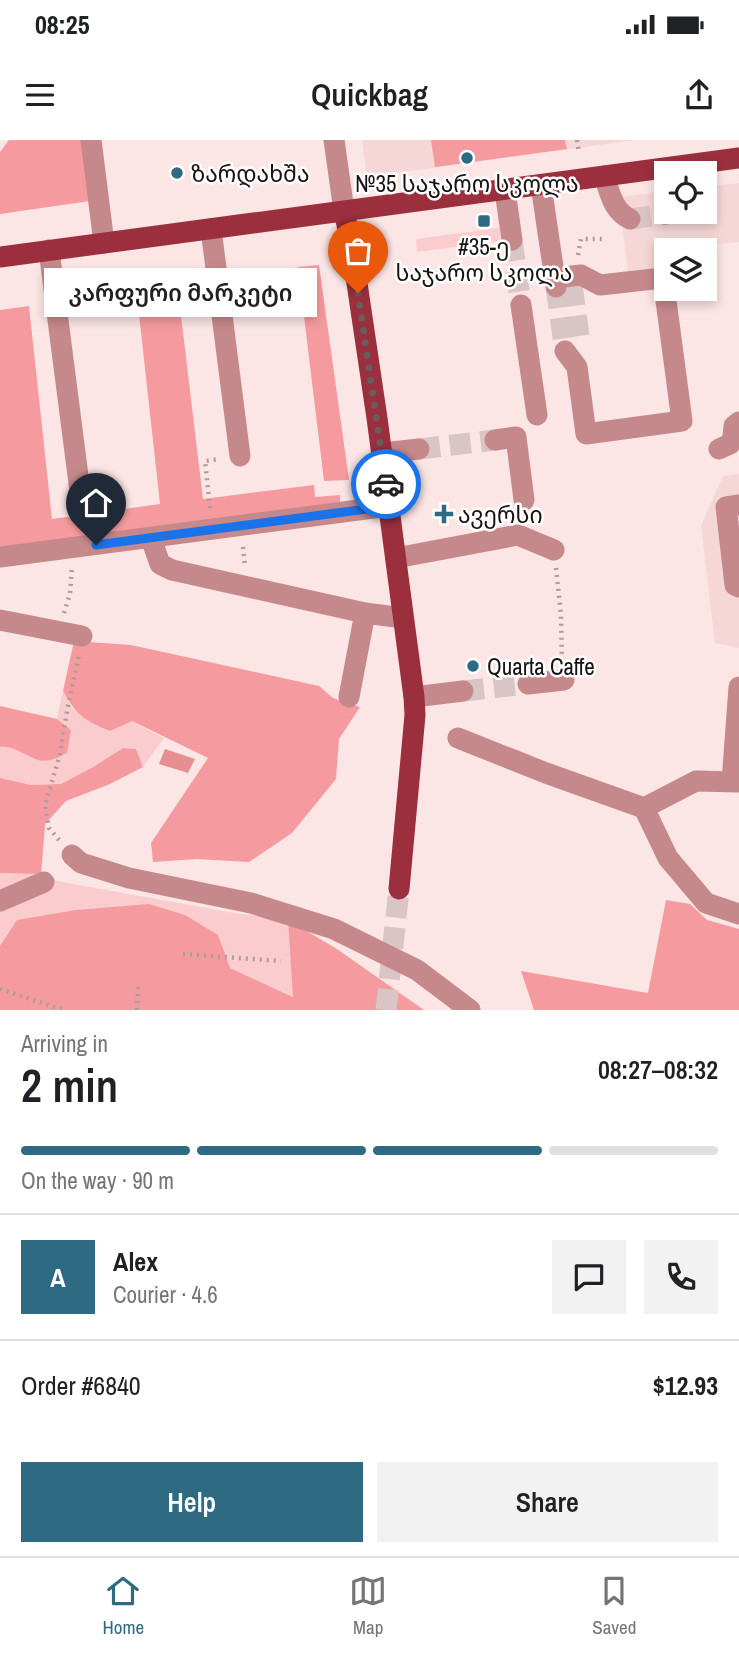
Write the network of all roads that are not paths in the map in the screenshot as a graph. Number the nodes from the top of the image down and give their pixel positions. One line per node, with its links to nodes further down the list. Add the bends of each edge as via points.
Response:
1 (334, 140): 9 (street)
2 (96, 144): 13 (street)
3 (739, 158): 4 (main road)
4 (717, 163)
5 (654, 172): 6 (main road)
6 (604, 176): 7 (main road); 10 (street, via 616,208)
7 (541, 185): 8 (main road); 17 (street, via 564,281 581,275 600,285 663,278 682,421 586,433 577,367)
8 (505, 190): 9 (main road); 12 (street)
9 (344, 211): 11 (main road); 23 (main road)
10 (630, 219)
11 (211, 229): 13 (main road); 24 (street)
12 (512, 240)
13 (104, 243): 14 (main road)
14 (49, 250): 15 (main road); 25 (street)
15 (0, 257)
16 (521, 305): 18 (street)
17 (565, 351)
18 (537, 415)
19 (739, 422): 22 (street, via 730,444)
20 (495, 440): 26 (street, via 516,437)
21 (419, 449): 23 (street)
22 (719, 449)
23 (382, 453): 28 (main road)
24 (240, 456)
25 (81, 499)
26 (524, 500)
27 (739, 505): 33 (street, via 726,507 735,585)
28 (389, 506): 29 (street); 32 (main road)
29 (151, 538): 31 (street); 34 (street, via 160,564 172,570)
30 (554, 550): 32 (street, via 518,535)
31 (0, 557)
32 (396, 558): 35 (main road)
33 (739, 587)
34 (365, 613): 35 (street); 42 (street)
35 (403, 618): 43 (main road)
36 (0, 620): 37 (street)
37 (82, 636)
38 (564, 680): 39 (street)
39 (528, 684)
40 (739, 687): 45 (street)
41 (463, 691): 43 (street)
42 (348, 696)
43 (415, 706): 49 (main road)
44 (458, 737): 46 (street)
45 (736, 782): 46 (street, via 696,781)
46 (644, 807): 51 (street, via 667,858 706,903)
47 (72, 855): 52 (street, via 81,863 129,878 251,903 334,929 417,970)
48 (44, 882): 50 (street)
49 (399, 889)
50 (0, 901)
51 (739, 914)
52 (470, 1010)

